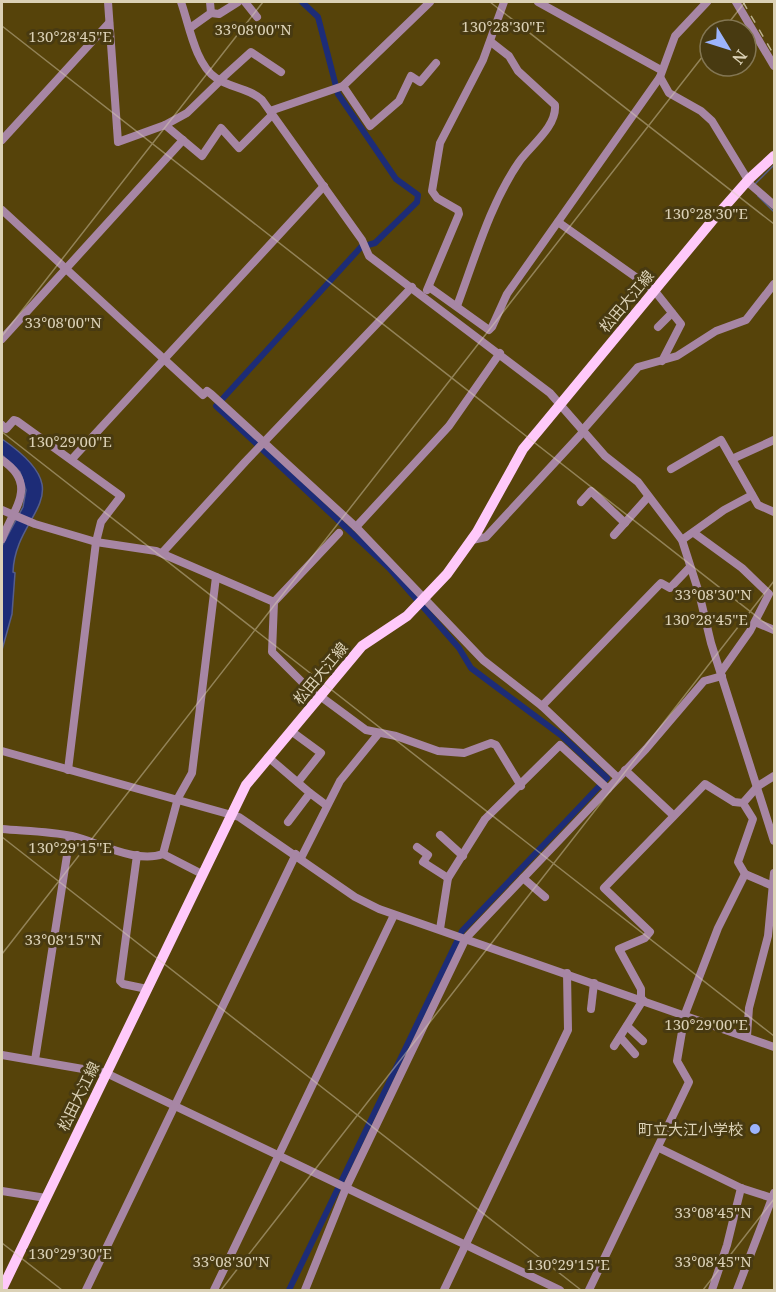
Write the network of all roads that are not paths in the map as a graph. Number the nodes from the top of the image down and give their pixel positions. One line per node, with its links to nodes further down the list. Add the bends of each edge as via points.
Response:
1 (108, 2): 13 (street)
2 (181, 2): 14 (street)
3 (210, 2): 11 (street)
4 (238, 2): 11 (street, via 219,14)
5 (245, 2): 12 (street)
6 (430, 2): 21 (street)
7 (504, 2): 15 (street)
8 (538, 2): 19 (street)
9 (707, 2): 19 (street, via 675,36)
10 (736, 2): 17 (street)
11 (211, 13): 14 (street)
12 (257, 17)
13 (109, 23): 23 (street, via 118,142); 24 (street)
14 (190, 28): 20 (street, via 201,60)
15 (490, 42): 35 (street, via 440,143 432,191 459,214); 38 (street, via 509,56 518,71 556,109 514,171 483,236)
16 (436, 63): 21 (street, via 420,82 411,76 399,101 370,126)
17 (774, 66)
18 (281, 72): 20 (street, via 251,52)
19 (661, 74): 27 (street, via 669,93 712,122); 31 (street)
20 (220, 80): 22 (street, via 252,93); 23 (street, via 187,113)
21 (343, 86): 22 (street)
22 (271, 113): 25 (street, via 239,148 221,128 202,156); 28 (street)
23 (165, 125): 25 (street)
24 (2, 140)
25 (183, 140): 32 (street)
26 (774, 156): 27 (main road, 松田大江線)
27 (749, 179): 29 (street); 36 (main road, 松田大江線)
28 (324, 186): 34 (street, via 369,256); 43 (street)
29 (774, 205)
30 (2, 210): 32 (street)
31 (558, 222): 36 (street); 38 (street, via 507,294 489,330)
32 (67, 270): 41 (street); 43 (street)
33 (774, 284): 44 (street, via 746,320 728,325)
34 (412, 287): 37 (street); 49 (street)
35 (429, 287): 37 (street); 38 (street)
36 (654, 290): 39 (street); 45 (main road, 松田大江線)
37 (424, 297): 42 (street)
38 (457, 306)
39 (672, 313): 40 (street); 44 (street, via 681,324)
40 (658, 327)
41 (2, 339)
42 (500, 353): 45 (street); 61 (street, via 449,426)
43 (164, 359): 49 (street, via 203,395 207,391 227,408); 50 (street)
44 (662, 361): 47 (street, via 638,367)
45 (560, 403): 47 (street); 66 (main road, 松田大江線, via 523,449)
46 (2, 425): 50 (street, via 6,429 14,420 18,421)
47 (583, 432): 55 (street, via 605,456 629,472); 66 (street, via 486,537)
48 (774, 440): 51 (street)
49 (262, 446): 61 (street); 69 (street)
50 (72, 459): 68 (street, via 121,496 101,522)
51 (732, 459): 53 (street, via 721,440); 54 (street)
52 (2, 460): 59 (street, via 18,476 22,489)
53 (671, 469)
54 (752, 495): 58 (street, via 758,505); 62 (street)
55 (648, 497): 60 (street); 67 (street)
56 (581, 502): 60 (street, via 591,491)
57 (2, 510): 59 (street)
58 (774, 512)
59 (14, 515): 65 (street); 68 (street)
60 (625, 523): 64 (street)
61 (356, 527): 72 (street)
62 (694, 532): 67 (street); 74 (street, via 769,594)
63 (339, 533): 73 (street)
64 (614, 535)
65 (2, 539)
66 (472, 540): 72 (main road, 松田大江線)
67 (682, 540): 70 (street)
68 (96, 542): 69 (street); 83 (street)
69 (162, 553): 71 (street)
70 (690, 567): 76 (street); 78 (street, via 669,588 661,583)
71 (216, 577): 73 (street); 92 (street, via 192,773)
72 (422, 601): 77 (main road, 松田大江線, via 362,646); 78 (street, via 483,660)
73 (274, 602): 77 (street, via 272,652)
74 (755, 622): 75 (street); 76 (street)
75 (774, 630)
76 (721, 674): 84 (street, via 704,681); 89 (street)
77 (319, 697): 79 (main road, 松田大江線); 80 (street, via 366,730)
78 (542, 706): 86 (street)
79 (291, 731): 82 (main road, 松田大江線); 87 (street, via 321,753)
80 (379, 733): 88 (street, via 455,754 491,743); 94 (street)
81 (2, 752): 83 (street)
82 (268, 758): 87 (street); 95 (main road, 松田大江線, via 246,785)
83 (68, 770): 92 (street)
84 (625, 770): 86 (street); 96 (street)
85 (774, 776): 89 (street)
86 (618, 778): 90 (street)
87 (298, 783): 91 (street)
88 (521, 786): 90 (street, via 560,745); 106 (street, via 485,819)
89 (758, 786): 93 (street); 101 (street)
90 (608, 789): 111 (street)
91 (310, 793): 94 (street); 97 (street)
92 (178, 798): 95 (street); 103 (street)
93 (743, 803): 96 (street, via 734,802 705,784); 107 (street, via 753,819 738,862)
94 (326, 805): 105 (street, via 314,835)
95 (231, 814): 105 (street); 109 (main road, 松田大江線)
96 (673, 815): 120 (street, via 604,888 650,932 619,949 641,988)
97 (288, 822)
98 (2, 829): 100 (street)
99 (440, 835): 106 (street)
100 (70, 836): 104 (street); 131 (street)
101 (774, 841)
102 (417, 847): 110 (street, via 428,855 423,862)
103 (163, 854): 104 (street); 109 (street)
104 (137, 855): 119 (street, via 120,981)
105 (298, 856): 114 (street, via 355,897); 133 (street)
106 (463, 856): 110 (street)
107 (745, 873): 112 (street); 122 (street, via 718,928)
108 (774, 873): 112 (street)
109 (202, 874): 119 (main road, 松田大江線)
110 (448, 878): 115 (street)
111 (523, 878): 113 (street); 116 (street)
112 (773, 886): 124 (street, via 768,936 749,1008)
113 (545, 897)
114 (394, 915): 115 (street); 135 (street)
115 (440, 929): 116 (street)
116 (465, 938): 117 (street); 136 (street)
117 (567, 974): 118 (street); 141 (street, via 568,1030)
118 (594, 983): 120 (street); 121 (street)
119 (147, 988): 132 (main road, 松田大江線)
120 (642, 999): 122 (street); 123 (street)
121 (591, 1009)
122 (685, 1014): 124 (street); 134 (street, via 677,1060 689,1082)
123 (627, 1026): 125 (street); 126 (street)
124 (747, 1036): 128 (street)
125 (620, 1037): 127 (street); 129 (street)
126 (643, 1041)
127 (614, 1046)
128 (774, 1047)
129 (635, 1053)
130 (2, 1055): 131 (street)
131 (35, 1060): 132 (street)
132 (106, 1073): 133 (street); 140 (main road, 松田大江線)
133 (175, 1106): 135 (street); 143 (street)
134 (659, 1148): 137 (street); 148 (street)
135 (280, 1157): 136 (street); 144 (street)
136 (346, 1188): 141 (street); 145 (street)
137 (741, 1188): 139 (street); 149 (street, via 728,1245)
138 (2, 1191): 140 (street)
139 (773, 1195): 150 (street)
140 (46, 1198): 142 (main road, 松田大江線)
141 (465, 1245): 146 (street); 147 (street)
142 (2, 1289)
143 (86, 1290)
144 (214, 1290)
145 (305, 1290)
146 (444, 1290)
147 (560, 1290)
148 (589, 1290)
149 (712, 1290)
150 (737, 1290)

